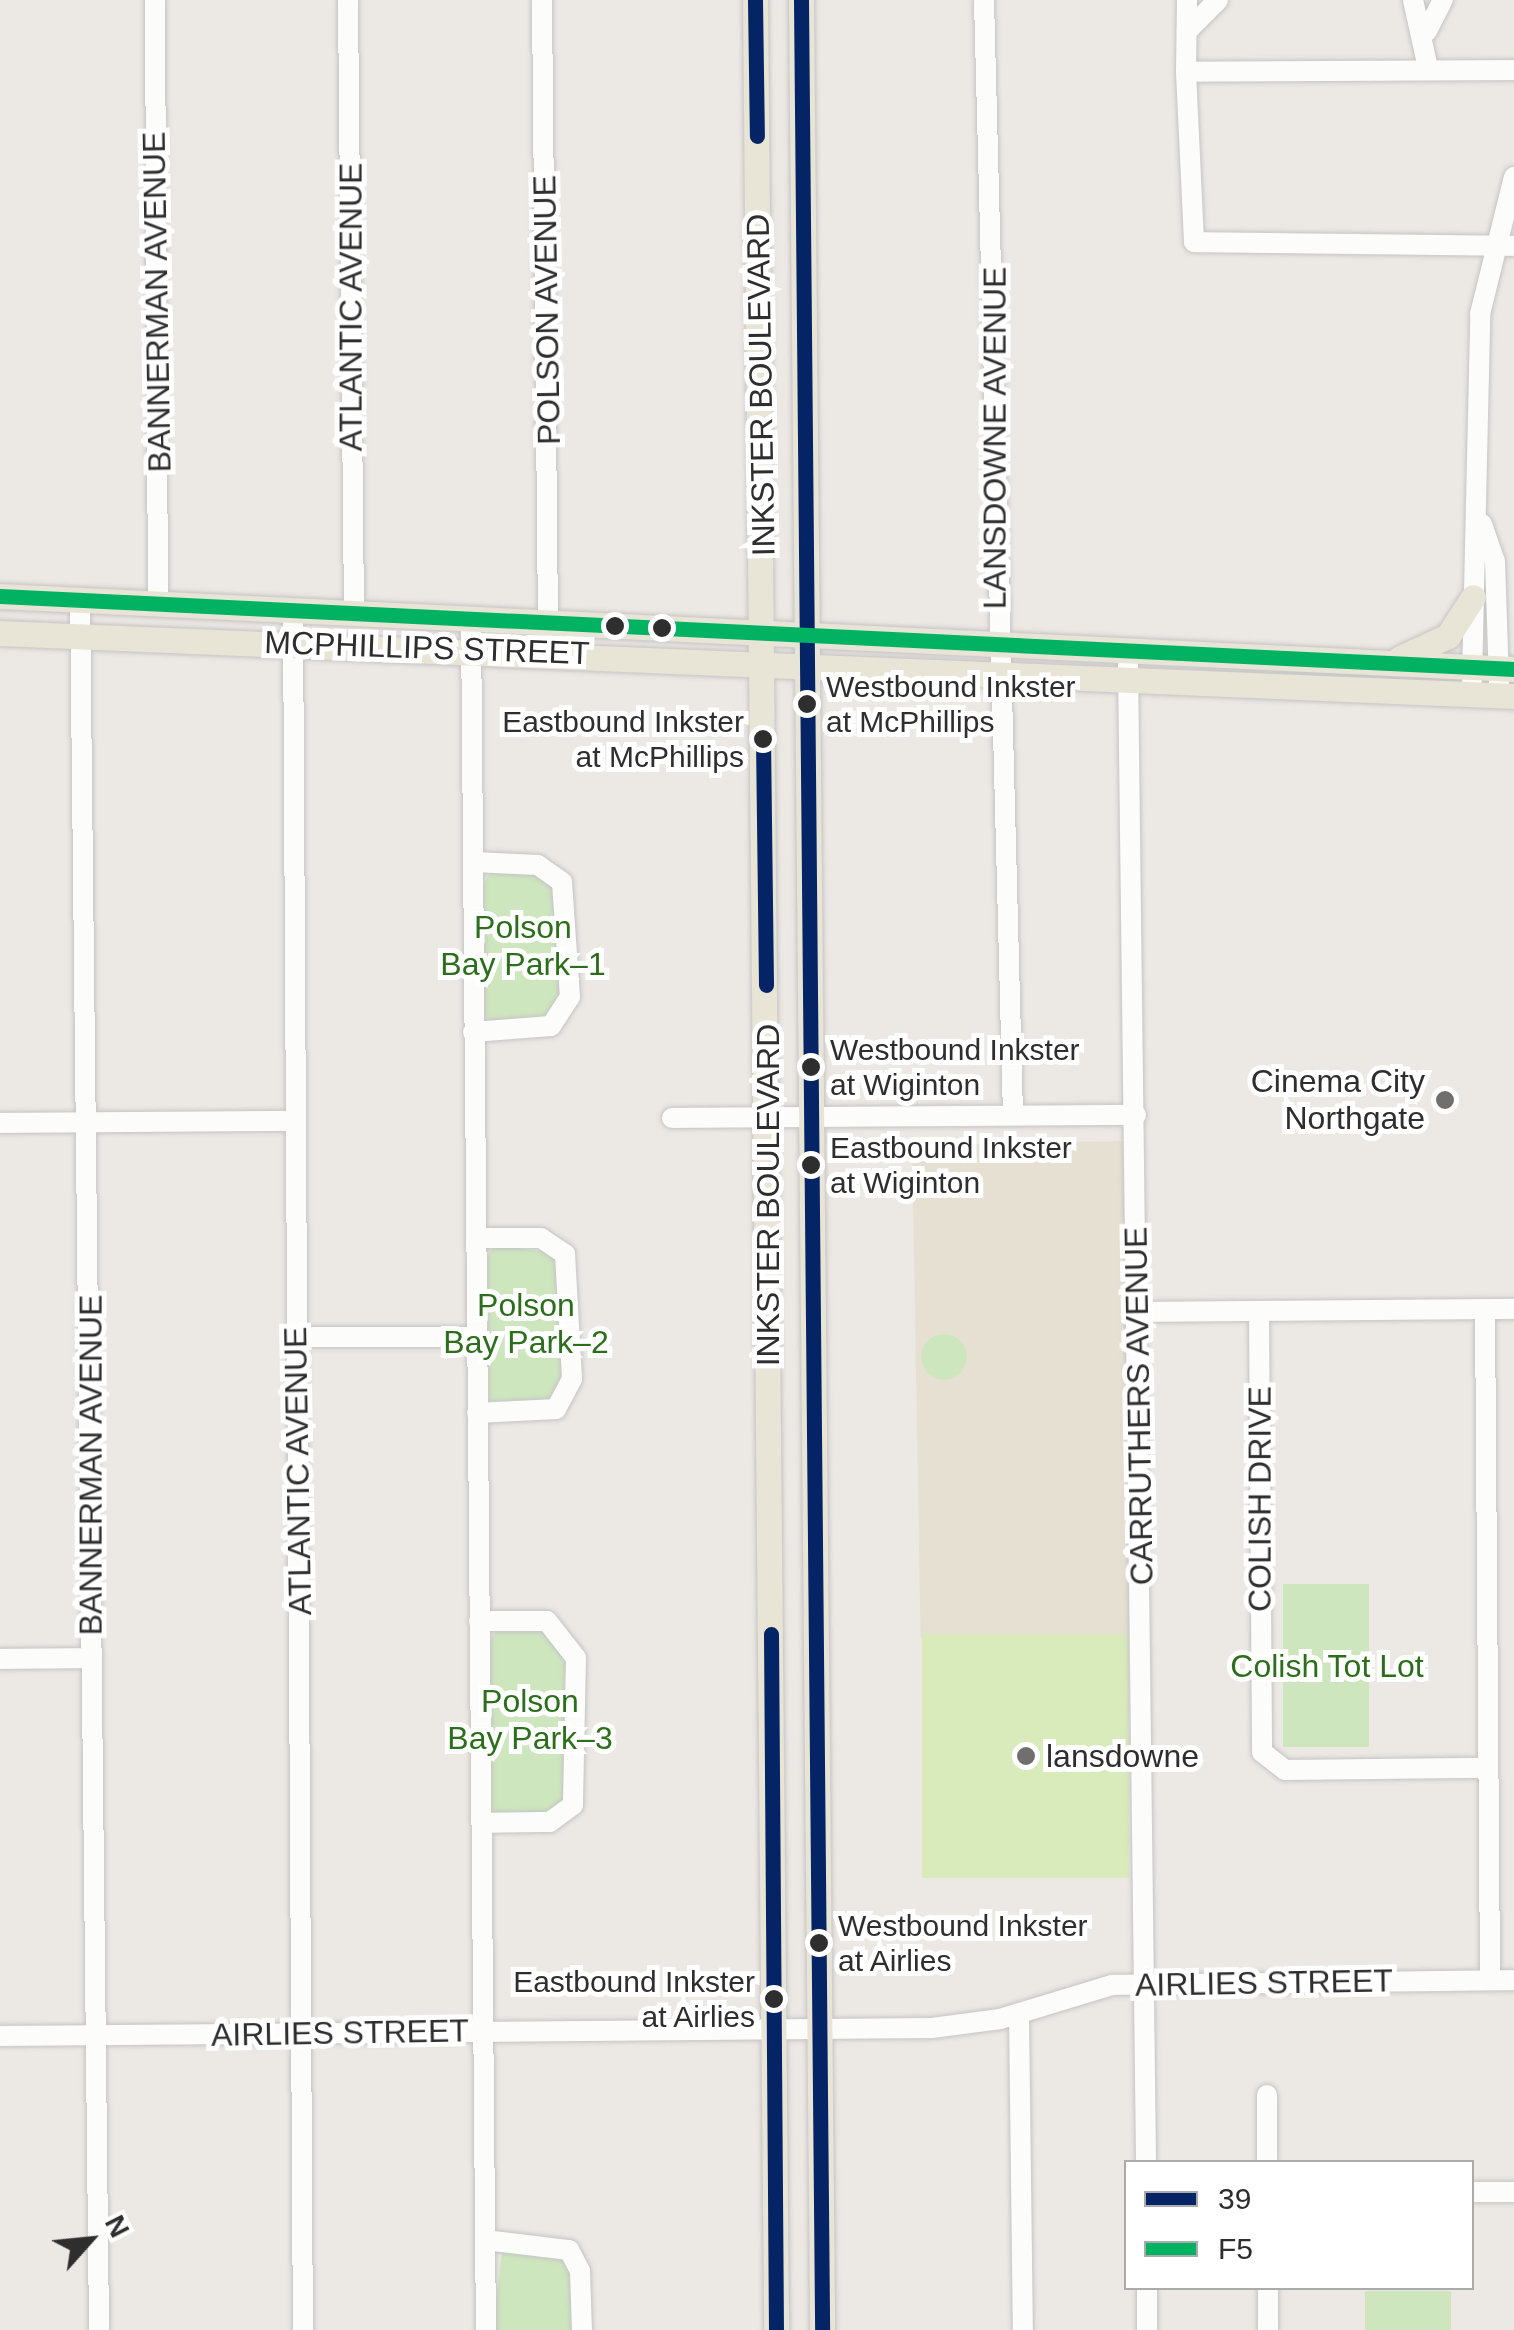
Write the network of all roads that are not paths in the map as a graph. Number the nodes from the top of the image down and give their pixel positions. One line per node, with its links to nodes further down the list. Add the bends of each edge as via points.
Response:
1 (154, 0): 23 (street, BANNERMAN AVENUE)
2 (348, 0): 25 (street, ATLANTIC AVENUE)
3 (542, 0): 27 (street, POLSON AVENUE)
4 (755, 0): 28 (main road, INKSTER BOULEVARD)
5 (801, 0): 30 (main road, INKSTER BOULEVARD)
6 (984, 0): 33 (street, LANSDOWNE AVENUE)
7 (1186, 0): 11 (street)
8 (1218, 0): 11 (street)
9 (1414, 0): 12 (street)
10 (1442, 0): 12 (street)
11 (1186, 30): 15 (street)
12 (1427, 31): 13 (street)
13 (1428, 68): 14 (street); 15 (street)
14 (1514, 70)
15 (1186, 72): 17 (street, via 1194,242)
16 (1514, 177): 17 (street)
17 (1492, 246): 18 (street); 19 (street, via 1480,314)
18 (1514, 246)
19 (1481, 522): 21 (street); 40 (street, via 1495,560)
20 (0, 596): 22 (main road, MCPHILLIPS STREET)
21 (1474, 596): 37 (main road, via 1448,636); 39 (street)
22 (80, 600): 23 (main road, MCPHILLIPS STREET); 31 (street, BANNERMAN AVENUE)
23 (158, 604): 24 (main road, MCPHILLIPS STREET)
24 (293, 613): 25 (main road, MCPHILLIPS STREET); 32 (street, ATLANTIC AVENUE)
25 (354, 614): 26 (main road, MCPHILLIPS STREET)
26 (471, 620): 27 (main road, MCPHILLIPS STREET); 35 (street)
27 (548, 620): 28 (main road, MCPHILLIPS STREET)
28 (766, 632): 30 (main road, MCPHILLIPS STREET); 36 (main road, INKSTER BOULEVARD)
29 (0, 633): 31 (main road, MCPHILLIPS STREET)
30 (805, 634): 33 (main road, MCPHILLIPS STREET); 38 (main road, INKSTER BOULEVARD)
31 (82, 636): 32 (main road, MCPHILLIPS STREET); 54 (street, BANNERMAN AVENUE)
32 (291, 642): 35 (main road, MCPHILLIPS STREET); 52 (street, ATLANTIC AVENUE)
33 (996, 644): 34 (main road, MCPHILLIPS STREET); 41 (street, LANSDOWNE AVENUE)
34 (1128, 650): 37 (main road, MCPHILLIPS STREET); 42 (street, CARRUTHERS AVENUE)
35 (470, 653): 36 (main road, MCPHILLIPS STREET); 45 (street)
36 (764, 660): 38 (main road, MCPHILLIPS STREET); 48 (main road, INKSTER BOULEVARD)
37 (1387, 662): 39 (main road, MCPHILLIPS STREET)
38 (804, 663): 41 (main road, MCPHILLIPS STREET); 50 (main road, INKSTER BOULEVARD)
39 (1472, 666): 40 (main road, MCPHILLIPS STREET); 43 (street)
40 (1506, 668): 44 (street)
41 (1008, 676): 42 (main road, MCPHILLIPS STREET); 49 (street, LANSDOWNE AVENUE)
42 (1128, 681): 43 (main road, MCPHILLIPS STREET); 47 (street, CARRUTHERS AVENUE)
43 (1472, 695): 44 (main road, MCPHILLIPS STREET)
44 (1506, 696)
45 (473, 862): 46 (street); 46 (street, via 538,865 562,882 570,997 551,1026)
46 (473, 1032): 55 (street)
47 (1136, 1115): 49 (street); 58 (street, CARRUTHERS AVENUE)
48 (768, 1116): 50 (street); 51 (street); 73 (main road, INKSTER BOULEVARD)
49 (1013, 1116): 50 (street)
50 (813, 1117): 72 (main road, INKSTER BOULEVARD)
51 (672, 1118)
52 (294, 1121): 54 (street); 61 (street, ATLANTIC AVENUE)
53 (0, 1123): 54 (street)
54 (90, 1123): 64 (street, BANNERMAN AVENUE)
55 (476, 1238): 60 (street); 62 (street, via 541,1238 565,1254 572,1361 568,1397 556,1409)
56 (1514, 1309): 57 (street)
57 (1485, 1310): 59 (street); 66 (street)
58 (1139, 1312): 59 (street); 70 (street, CARRUTHERS AVENUE)
59 (1259, 1312): 66 (street, COLISH DRIVE, via 1262,1752 1286,1770)
60 (476, 1337): 61 (street); 62 (street)
61 (297, 1338): 75 (street, ATLANTIC AVENUE)
62 (477, 1413): 63 (street)
63 (479, 1621): 67 (street); 67 (street, via 547,1621 576,1658 572,1804 550,1822)
64 (91, 1658): 65 (street); 77 (street, BANNERMAN AVENUE)
65 (0, 1659)
66 (1488, 1768): 68 (street)
67 (482, 1824): 74 (street)
68 (1490, 1980): 69 (street, AIRLIES STREET); 70 (street, AIRLIES STREET)
69 (1514, 1980)
70 (1144, 1984): 71 (street, AIRLIES STREET, via 1082,1992); 79 (street, CARRUTHERS AVENUE)
71 (1019, 2014): 72 (street, AIRLIES STREET, via 932,2028); 92 (street)
72 (819, 2027): 73 (street, AIRLIES STREET); 91 (main road, INKSTER BOULEVARD)
73 (773, 2029): 74 (street, AIRLIES STREET); 90 (main road, INKSTER BOULEVARD)
74 (483, 2031): 75 (street, AIRLIES STREET); 83 (street)
75 (303, 2032): 77 (street, AIRLIES STREET); 87 (street, ATLANTIC AVENUE)
76 (0, 2036): 77 (street, AIRLIES STREET)
77 (96, 2036): 86 (street, BANNERMAN AVENUE)
78 (1267, 2094): 80 (street)
79 (1146, 2160)
80 (1267, 2160)
81 (1474, 2192): 82 (street)
82 (1514, 2192)
83 (485, 2240): 88 (street); 89 (street, via 569,2250 580,2271)
84 (1147, 2290): 93 (street)
85 (1268, 2290): 94 (street)
86 (99, 2330)
87 (303, 2330)
88 (486, 2330)
89 (582, 2330)
90 (776, 2330)
91 (822, 2330)
92 (1023, 2330)
93 (1148, 2330)
94 (1268, 2330)

